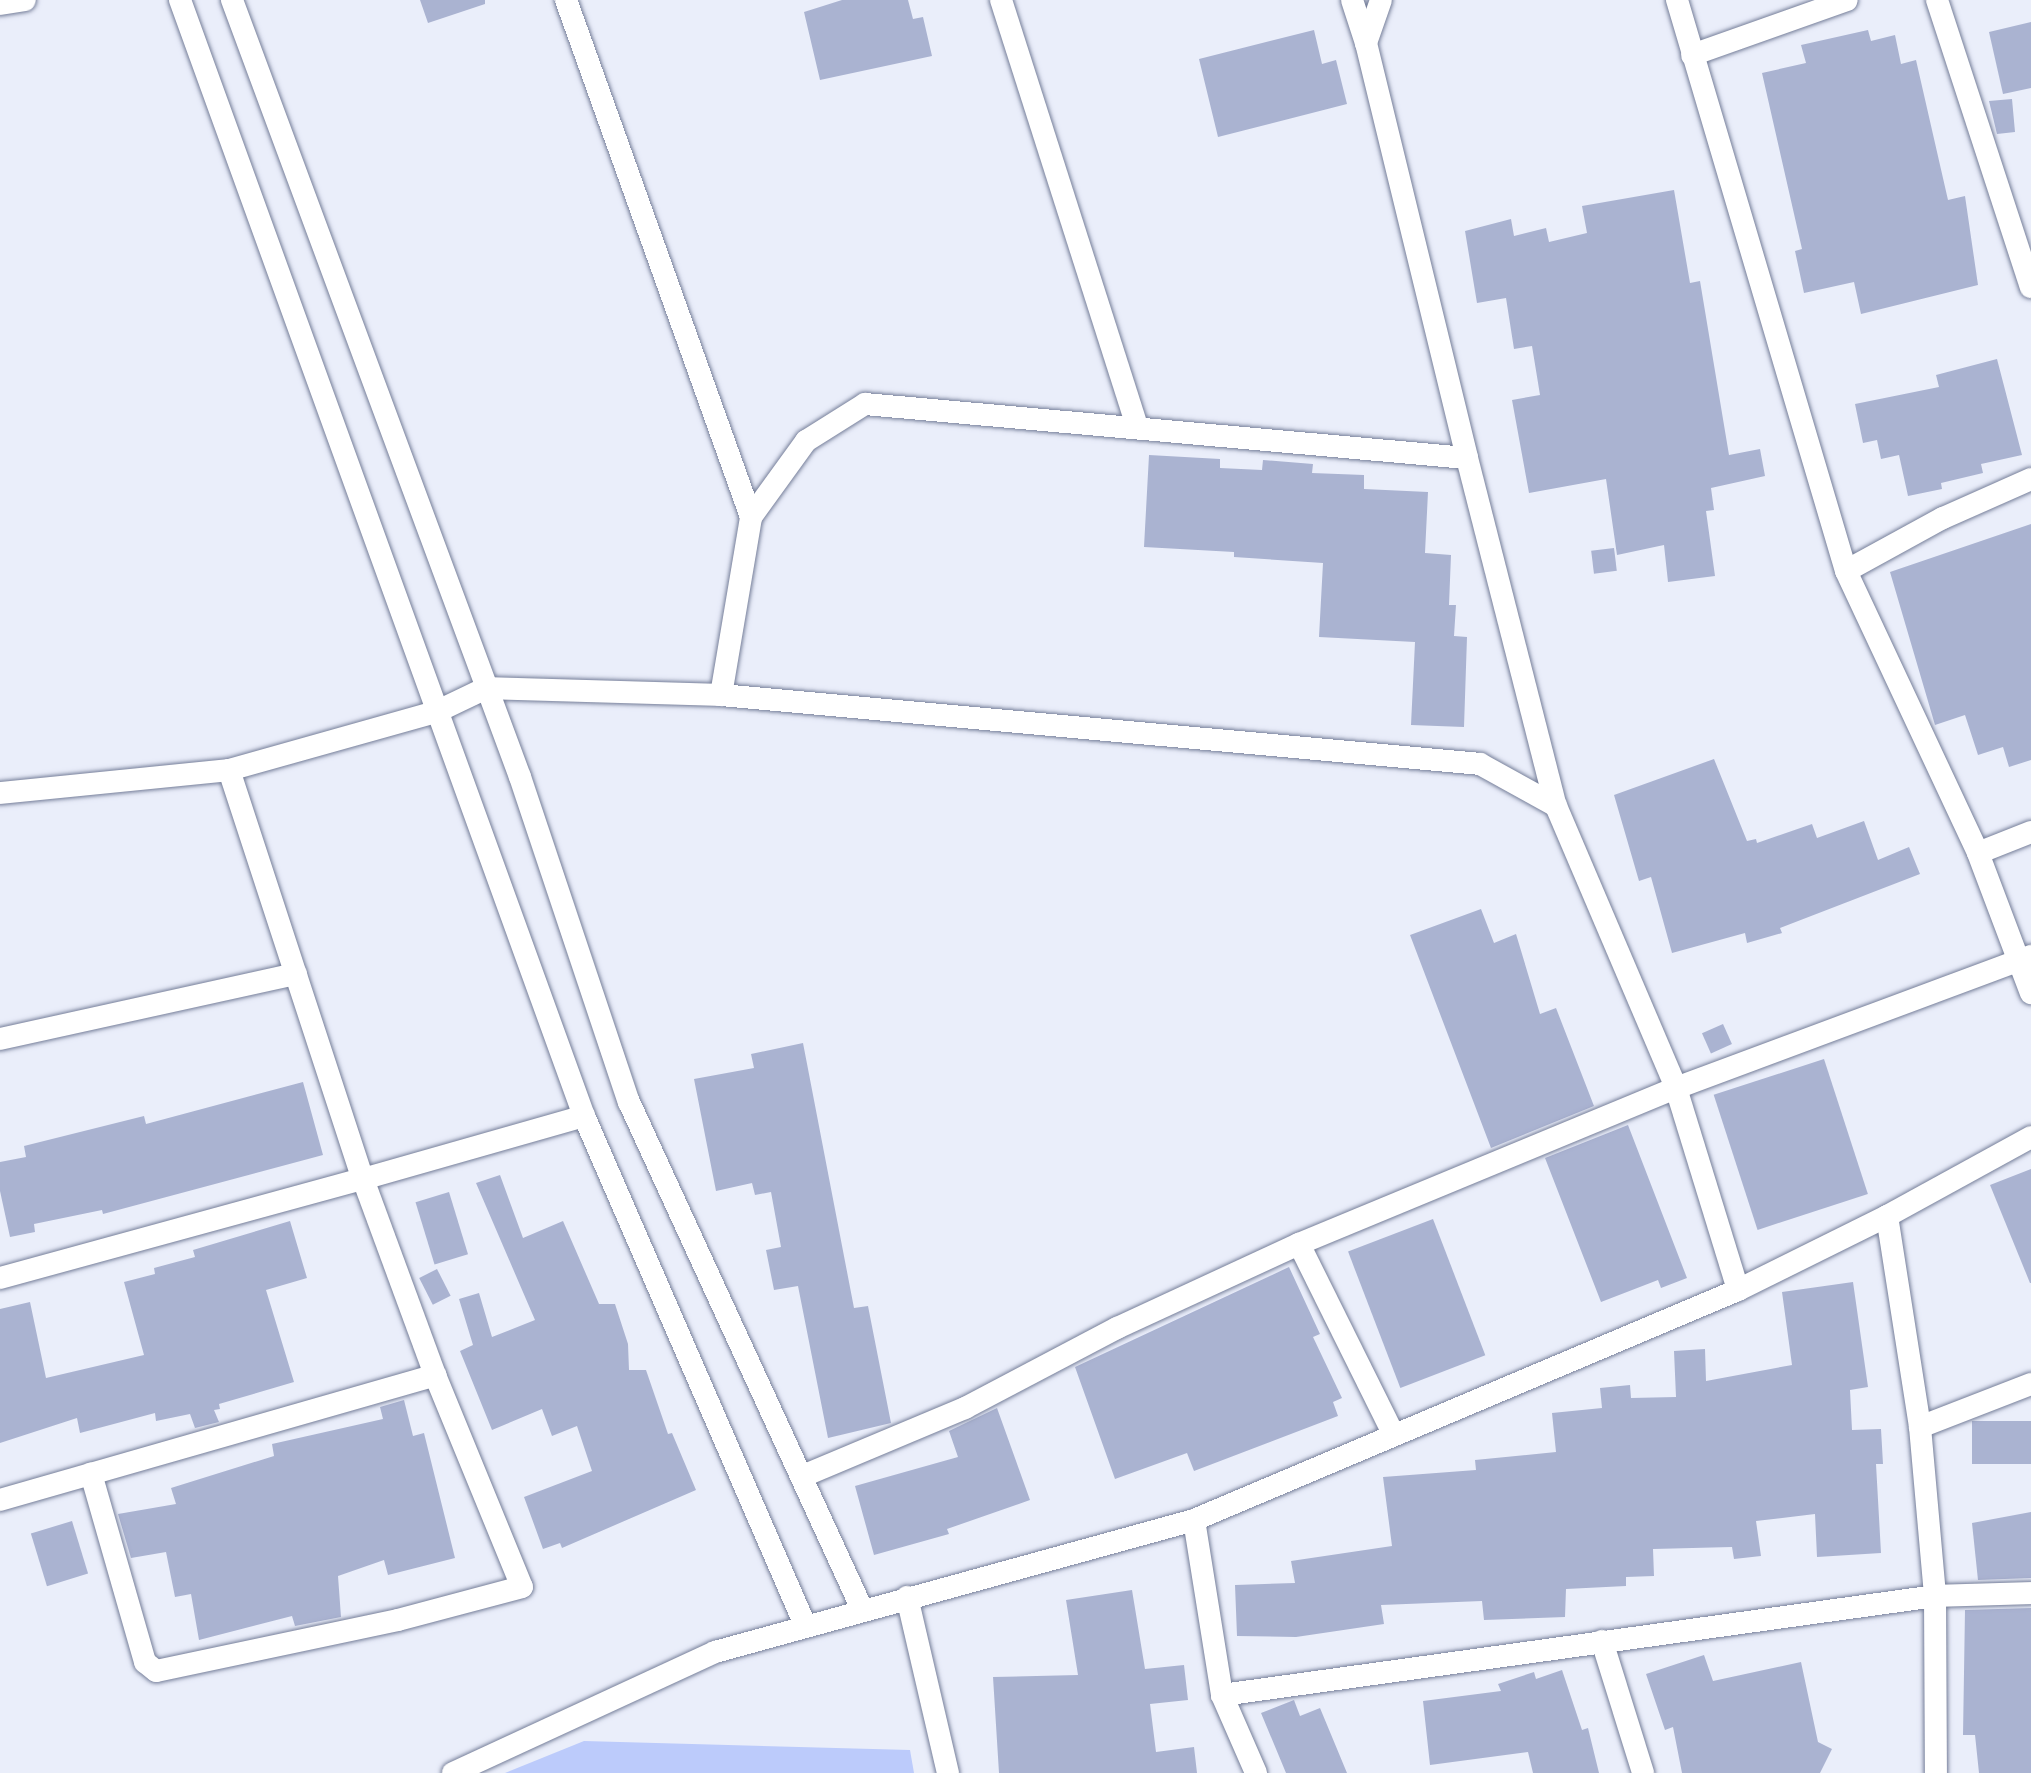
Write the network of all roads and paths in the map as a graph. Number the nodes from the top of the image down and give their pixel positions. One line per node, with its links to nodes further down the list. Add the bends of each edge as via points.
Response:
1 (25, 0): 11 (street)
2 (180, 0): 22 (street)
3 (232, 0): 20 (street)
4 (566, 0): 18 (street)
5 (1001, 0): 15 (street)
6 (1352, 0): 12 (street)
7 (1381, 0): 12 (street)
8 (1677, 0): 13 (street)
9 (1847, 0): 13 (street)
10 (1937, 0): 14 (street)
11 (0, 4)
12 (1366, 43): 16 (street)
13 (1692, 55): 19 (street)
14 (2031, 287)
15 (1138, 428): 16 (street); 18 (street, via 865,404 806,441)
16 (1468, 458): 25 (street)
17 (2031, 479): 19 (street)
18 (751, 517): 21 (street)
19 (1846, 571): 27 (street)
20 (486, 688): 21 (street); 22 (street); 45 (street, via 629,1102)
21 (721, 695): 25 (street, via 1480,764)
22 (436, 712): 23 (street); 33 (street)
23 (229, 770): 24 (street); 29 (street)
24 (0, 794)
25 (1556, 806): 32 (street)
26 (2031, 832): 27 (street)
27 (1978, 854): 28 (street)
28 (2024, 958): 30 (street); 32 (street)
29 (296, 974): 31 (street); 35 (street)
30 (2031, 993)
31 (0, 1039)
32 (1676, 1088): 37 (street); 39 (street)
33 (584, 1116): 35 (street); 52 (street)
34 (2031, 1137): 36 (street)
35 (364, 1179): 38 (street); 40 (street)
36 (1887, 1216): 39 (street); 42 (street)
37 (1299, 1244): 43 (street); 45 (street, via 965,1408)
38 (0, 1278)
39 (1738, 1290): 43 (street)
40 (434, 1374): 44 (street); 44 (street, via 522,1587 156,1671 146,1662)
41 (2031, 1384): 42 (street)
42 (1920, 1427): 49 (street)
43 (1394, 1435): 47 (street)
44 (91, 1474): 46 (street)
45 (803, 1476): 51 (street)
46 (0, 1500)
47 (1194, 1520): 50 (street); 54 (street)
48 (2031, 1593): 49 (street)
49 (1935, 1596): 53 (street); 59 (street)
50 (907, 1597): 51 (street); 56 (street)
51 (862, 1609): 52 (street)
52 (805, 1625): 55 (street, via 715,1652)
53 (1602, 1642): 54 (street); 58 (street)
54 (1222, 1695): 57 (street)
55 (453, 1773)
56 (948, 1773)
57 (1256, 1773)
58 (1643, 1773)
59 (1936, 1773)

